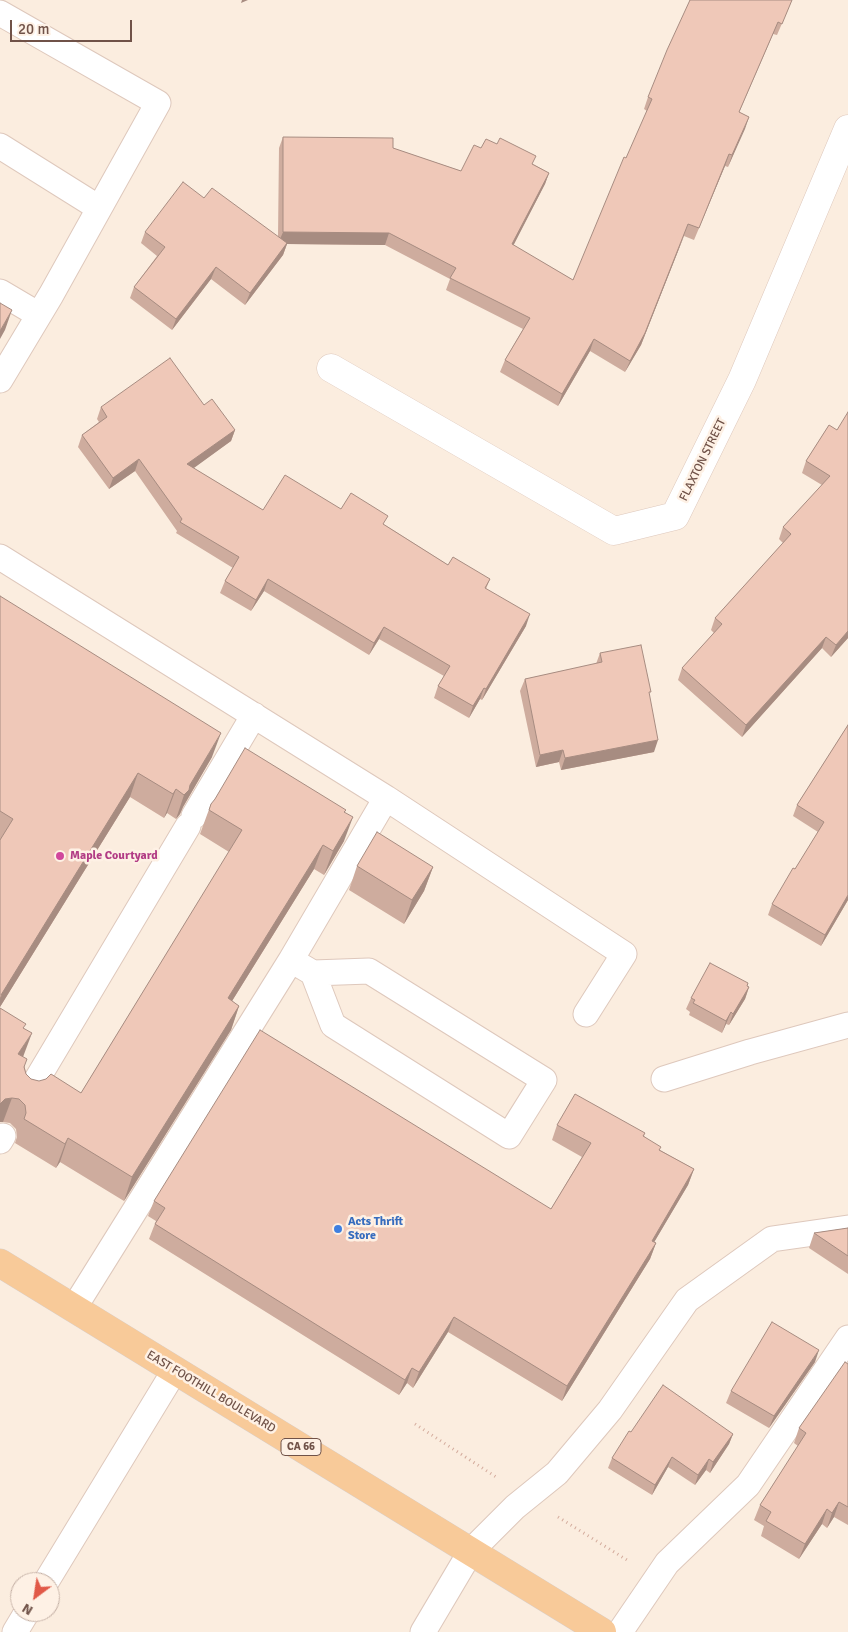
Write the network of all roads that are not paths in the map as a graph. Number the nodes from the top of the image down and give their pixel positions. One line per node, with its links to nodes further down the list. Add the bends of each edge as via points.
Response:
1 (0, 13): 4 (lane, via 158,103)
2 (848, 129): 7 (street, FLAXTON STREET, via 742,380 675,516 614,531)
3 (0, 146): 4 (lane)
4 (99, 208): 6 (lane)
5 (0, 292): 6 (lane)
6 (39, 315): 8 (lane)
7 (331, 368)
8 (0, 380)
9 (0, 557): 10 (lane)
10 (254, 715): 11 (lane); 17 (lane)
11 (386, 798): 12 (lane); 14 (lane, via 624,954)
12 (291, 960): 13 (lane); 20 (lane)
13 (313, 973): 13 (lane, via 333,1025 509,1136 544,1080 369,971)
14 (586, 1014)
15 (848, 1025): 16 (lane)
16 (664, 1079)
17 (30, 1091)
18 (848, 1228): 23 (lane, via 772,1239 687,1300 610,1410 557,1473 514,1507)
19 (0, 1262): 20 (main road, EAST FOOTHILL BOULEVARD / CA 66)
20 (74, 1308): 22 (main road, EAST FOOTHILL BOULEVARD / CA 66)
21 (848, 1338): 27 (lane, via 748,1485 667,1563)
22 (175, 1370): 23 (main road, EAST FOOTHILL BOULEVARD / CA 66); 24 (lane)
23 (471, 1551): 25 (lane); 26 (main road, EAST FOOTHILL BOULEVARD / CA 66)
24 (52, 1572)
25 (423, 1632)
26 (602, 1632)
27 (620, 1632)

